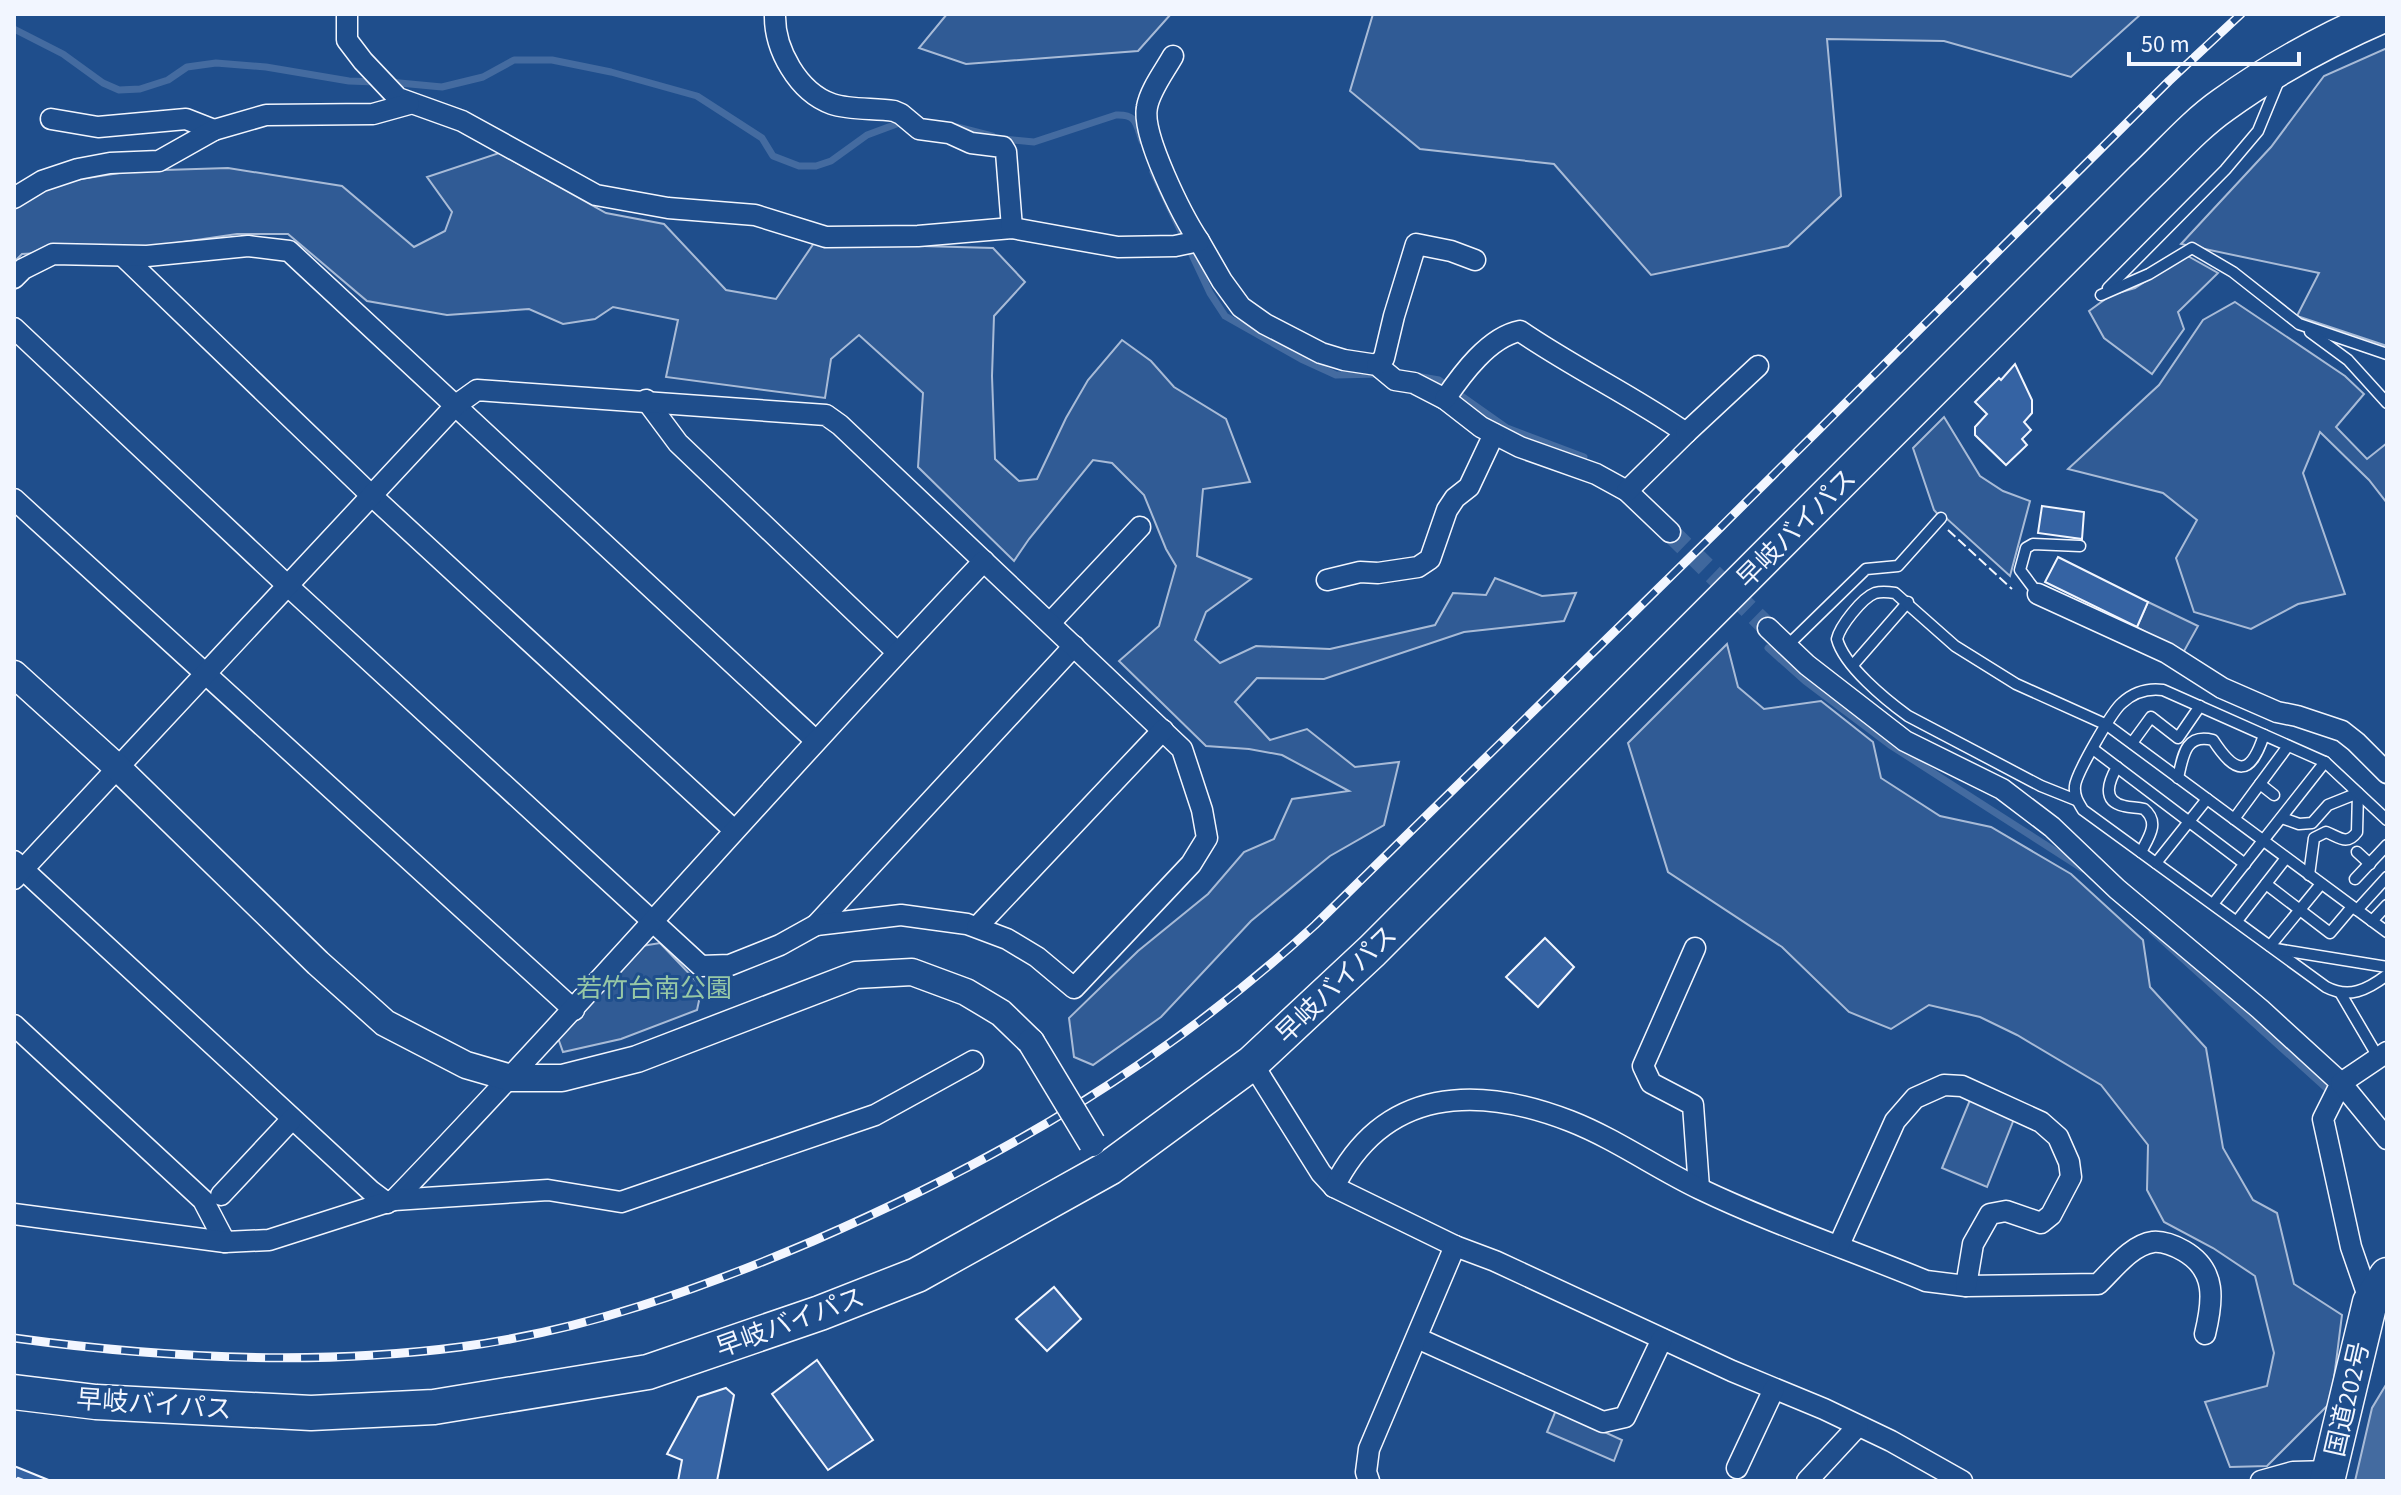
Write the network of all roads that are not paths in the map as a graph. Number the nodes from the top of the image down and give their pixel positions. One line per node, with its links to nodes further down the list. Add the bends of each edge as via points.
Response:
1 (347, 14): 6 (street, via 347,40)
2 (775, 14): 10 (street, via 783,51 798,79 815,96 835,105 871,107 971,143 1003,147)
3 (2386, 14): 5 (highway, 早岐バイパス)
4 (1173, 56): 11 (street, via 1147,106 1147,120 1170,190)
5 (2287, 62): 15 (lane, via 2258,131 2101,295 2192,248 2233,272); 103 (highway, 早岐バイパス, via 2220,107 2141,181 1372,951)
6 (403, 101): 8 (street, via 373,114 266,115); 10 (street, via 462,121 596,195 755,215 826,237)
7 (51, 119): 8 (street, via 98,127 186,119)
8 (214, 130): 9 (street, via 159,161 78,169)
9 (14, 198)
10 (1012, 228): 11 (street, via 1118,247)
11 (1199, 241): 18 (street, via 1241,307 1265,324 1321,353)
12 (123, 256): 14 (street, via 53,254); 23 (street, via 248,246 289,251); 27 (street)
13 (1475, 260): 18 (street, via 1416,244 1384,358)
14 (14, 278)
15 (2299, 324): 17 (lane); 22 (lane, via 2348,360)
16 (14, 328): 35 (street)
17 (2387, 354)
18 (1377, 365): 20 (street, via 1395,380)
19 (1758, 366): 24 (street)
20 (1445, 399): 24 (street, via 1506,334 1520,331); 25 (street)
21 (646, 400): 23 (street, via 477,390); 33 (street, via 826,415); 42 (street, via 678,443)
22 (2387, 403)
23 (456, 405): 27 (street); 50 (street)
24 (1686, 433): 26 (street)
25 (1494, 434): 26 (street); 34 (street, via 1469,487 1447,510 1430,559 1418,567)
26 (1627, 491): 31 (street)
27 (372, 496): 35 (street); 69 (street)
28 (14, 499): 45 (street)
29 (1941, 518): 41 (lane, via 1898,566 1866,569)
30 (1140, 527): 38 (street)
31 (1670, 532)
32 (2080, 546): 36 (lane, via 2026,548 2020,570)
33 (984, 561): 38 (street); 42 (street)
34 (1327, 580)
35 (288, 586): 45 (street); 88 (street)
36 (2038, 594): 58 (street, via 2167,653 2222,688 2277,712 2342,731)
37 (1908, 602): 43 (lane); 43 (lane, via 1895,593 1875,593 1844,623 1837,639); 47 (lane, via 1955,646 2016,684)
38 (1050, 623): 40 (street)
39 (1768, 628): 41 (street)
40 (1074, 646): 48 (street); 91 (street)
41 (1787, 646): 105 (street, via 1905,741 2002,789 2052,827)
42 (897, 652): 50 (street)
43 (1853, 665): 64 (lane, via 1908,716)
44 (14, 674): 57 (street)
45 (206, 674): 57 (street); 99 (street)
46 (2200, 706): 47 (lane, via 2147,688 2119,705); 49 (lane); 51 (lane)
47 (2107, 725): 52 (lane); 54 (lane)
48 (1163, 730): 92 (street); 92 (street, via 1182,749 1207,838 1180,876 1074,988 1037,957)
49 (2264, 735): 51 (lane, via 2258,754 2243,766 2226,761 2213,740); 53 (lane)
50 (816, 741): 69 (street)
51 (2183, 742): 52 (lane, via 2151,717); 59 (lane)
52 (2132, 743): 59 (lane)
53 (2288, 746): 55 (lane); 60 (lane)
54 (2093, 749): 56 (lane); 64 (lane, via 2079,773)
55 (2325, 762): 61 (lane); 65 (lane)
56 (2117, 767): 68 (lane); 72 (lane, via 2109,781 2110,796 2123,806 2144,809 2152,820)
57 (119, 769): 78 (street); 104 (street, via 385,1023 466,1065)
58 (2387, 773)
59 (2178, 778): 63 (lane)
60 (2260, 784): 62 (lane); 66 (lane)
61 (2358, 793): 65 (lane, via 2328,805 2312,823); 67 (lane); 79 (lane, via 2357,832 2343,841 2326,832 2314,838)
62 (2274, 795)
63 (2207, 799): 66 (lane); 68 (lane)
64 (2076, 800): 72 (lane)
65 (2282, 818): 70 (lane)
66 (2234, 819): 70 (lane)
67 (2387, 820)
68 (2190, 821): 75 (lane); 76 (lane)
69 (734, 830): 88 (street)
70 (2264, 841): 74 (lane); 76 (lane)
71 (2387, 845): 77 (lane)
72 (2141, 852): 75 (lane)
73 (2357, 852): 77 (lane)
74 (2286, 858): 79 (lane); 82 (lane)
75 (2156, 863): 84 (lane)
76 (2245, 864): 84 (lane)
77 (2370, 864): 81 (lane)
78 (17, 870): 106 (street)
79 (2309, 875): 83 (lane)
80 (2387, 877): 86 (lane)
81 (2355, 879)
82 (2266, 884): 87 (lane); 89 (lane)
83 (2321, 884): 86 (lane); 87 (lane)
84 (2213, 904): 89 (lane)
85 (2387, 905): 90 (lane)
86 (2354, 909): 87 (lane, via 2330,933); 90 (lane)
87 (2300, 910): 94 (lane)
88 (653, 921): 91 (street, via 701,966 730,965); 99 (street)
89 (2237, 921): 94 (lane)
90 (2372, 921): 93 (lane)
91 (816, 925): 92 (street, via 901,915)
92 (977, 927)
93 (2387, 932)
94 (2272, 947): 96 (lane); 98 (lane)
95 (1695, 948): 110 (street, via 1643,1066 1651,1083 1693,1105)
96 (2387, 967)
97 (2387, 975): 98 (lane, via 2361,991)
98 (2341, 994): 101 (lane)
99 (574, 1010): 104 (street)
100 (14, 1025): 114 (street, via 203,1200)
101 (2383, 1054): 105 (street)
102 (973, 1061): 112 (street, via 875,1115 621,1202 548,1190)
103 (1252, 1063): 108 (highway, 早岐バイパス); 109 (street)
104 (511, 1078): 108 (street, bridge, via 562,1078 637,1059 856,975 912,972 966,992 1001,1013 1031,1042); 112 (street)
105 (2341, 1083): 107 (street); 118 (street, via 2323,1119 2351,1247)
106 (292, 1119): 111 (street); 112 (street, via 371,1191)
107 (2387, 1139)
108 (1100, 1156): 123 (highway, 早岐バイパス, via 917,1275 648,1372 434,1407 311,1413 96,1402)
109 (1334, 1187): 110 (street, via 1393,1119 1443,1100 1477,1099 1570,1121); 116 (street)
110 (1699, 1188): 115 (street)
111 (221, 1195)
112 (391, 1202): 114 (street, via 269,1240)
113 (14, 1214): 114 (street)
114 (225, 1242)
115 (1839, 1245): 117 (street, via 1926,1281); 117 (street, via 1903,1110 1944,1085 1962,1086 2041,1122 2058,1137 2071,1177 2051,1215 2041,1223 2006,1211 1990,1214 1973,1244)
116 (1455, 1246): 120 (street); 121 (street)
117 (1966, 1286): 119 (street, via 2098,1284 2133,1251 2153,1242 2172,1245 2209,1276 2212,1293)
118 (2378, 1288): 126 (highway, 国道202号)
119 (2205, 1334)
120 (1417, 1338): 121 (street, via 1603,1422 1625,1417); 127 (street, via 1369,1449)
121 (1662, 1339): 122 (street)
122 (1774, 1389): 124 (street); 125 (street)
123 (14, 1392)
124 (1858, 1426): 128 (street); 129 (street)
125 (1737, 1468)
126 (2329, 1476): 130 (street, via 2293,1472)
127 (1369, 1481)
128 (1807, 1481)
129 (1962, 1481)
130 (2261, 1481)

